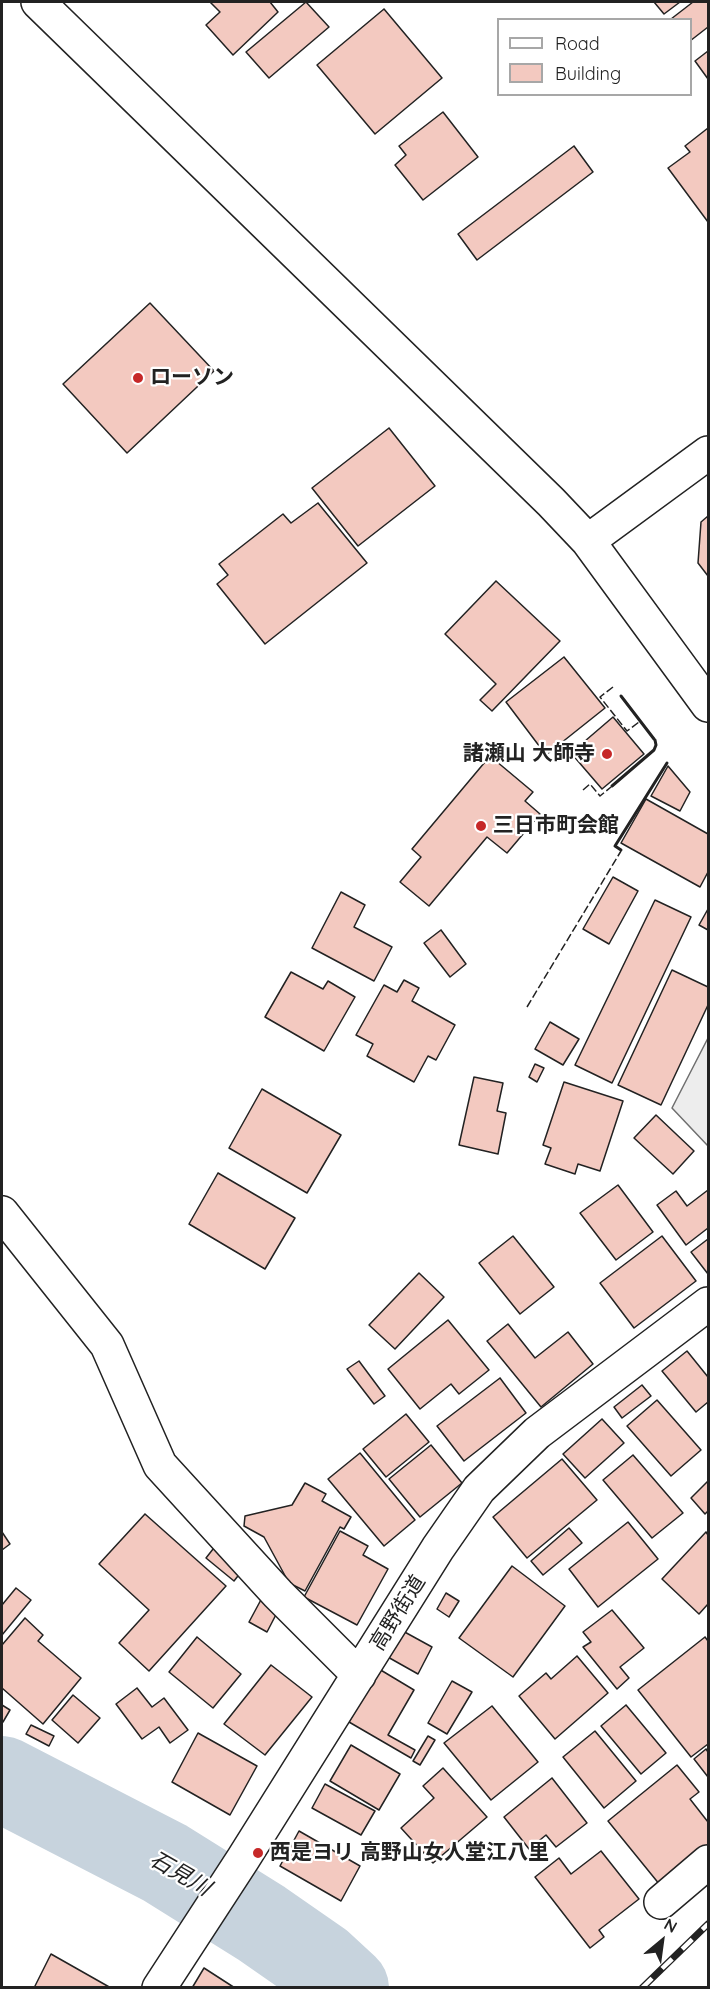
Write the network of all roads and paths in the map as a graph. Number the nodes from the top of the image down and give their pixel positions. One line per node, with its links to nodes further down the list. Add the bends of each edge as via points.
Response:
1 (38, 2): 3 (street)
2 (708, 453): 3 (street)
3 (588, 541): 4 (street)
4 (708, 705)
5 (2, 1213): 7 (street, via 107,1345 160,1465 278,1594)
6 (708, 1304): 7 (street, 高野街道, via 537,1433 479,1489)
7 (359, 1675): 10 (street, 高野街道)
8 (708, 1862): 9 (street)
9 (661, 1902)
10 (159, 1988)

